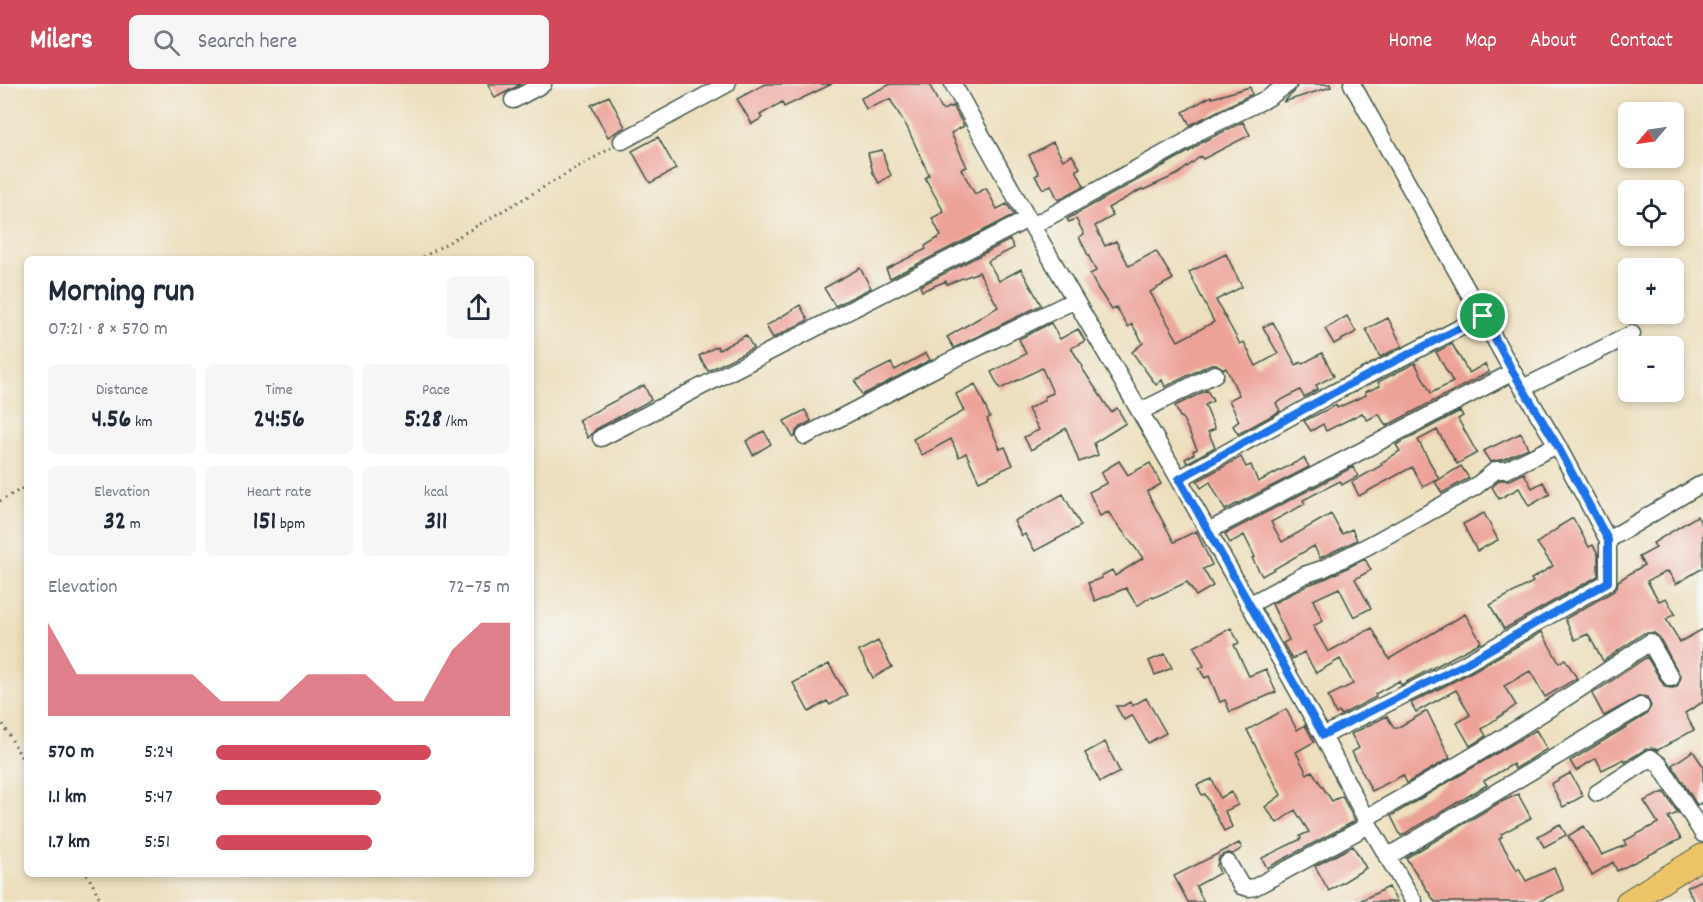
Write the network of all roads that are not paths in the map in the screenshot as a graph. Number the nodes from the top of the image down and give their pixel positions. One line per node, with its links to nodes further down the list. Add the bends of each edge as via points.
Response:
1 (543, 84): 6 (street)
2 (727, 84): 7 (street)
3 (953, 84): 8 (street)
4 (1288, 84): 8 (street)
5 (1352, 84): 10 (street)
6 (513, 100)
7 (622, 141)
8 (1031, 222): 9 (street); 17 (street)
9 (1075, 300): 15 (street); 16 (street)
10 (1483, 316): 12 (street); 19 (street, via 1333,393)
11 (1632, 334): 14 (street)
12 (1513, 372): 14 (street); 21 (street)
13 (1215, 374): 15 (street)
14 (1522, 388): 18 (street)
15 (1141, 411): 19 (street)
16 (805, 436)
17 (601, 438)
18 (1557, 445): 22 (street); 23 (street, via 1506,470 1496,470 1475,487 1368,546)
19 (1179, 479): 21 (street)
20 (1703, 483): 22 (street)
21 (1208, 531): 23 (street)
22 (1608, 540): 26 (street, via 1608,582 1461,666)
23 (1249, 604): 26 (street)
24 (1671, 678): 28 (street, via 1650,642)
25 (1641, 706): 31 (street)
26 (1323, 735): 28 (street)
27 (1597, 793): 29 (street, via 1652,758)
28 (1368, 821): 31 (street); 32 (street, via 1249,888 1241,886)
29 (1703, 834)
30 (1703, 856): 33 (highway)
31 (1387, 857): 34 (street)
32 (1228, 863)
33 (1632, 901)
34 (1414, 902)

